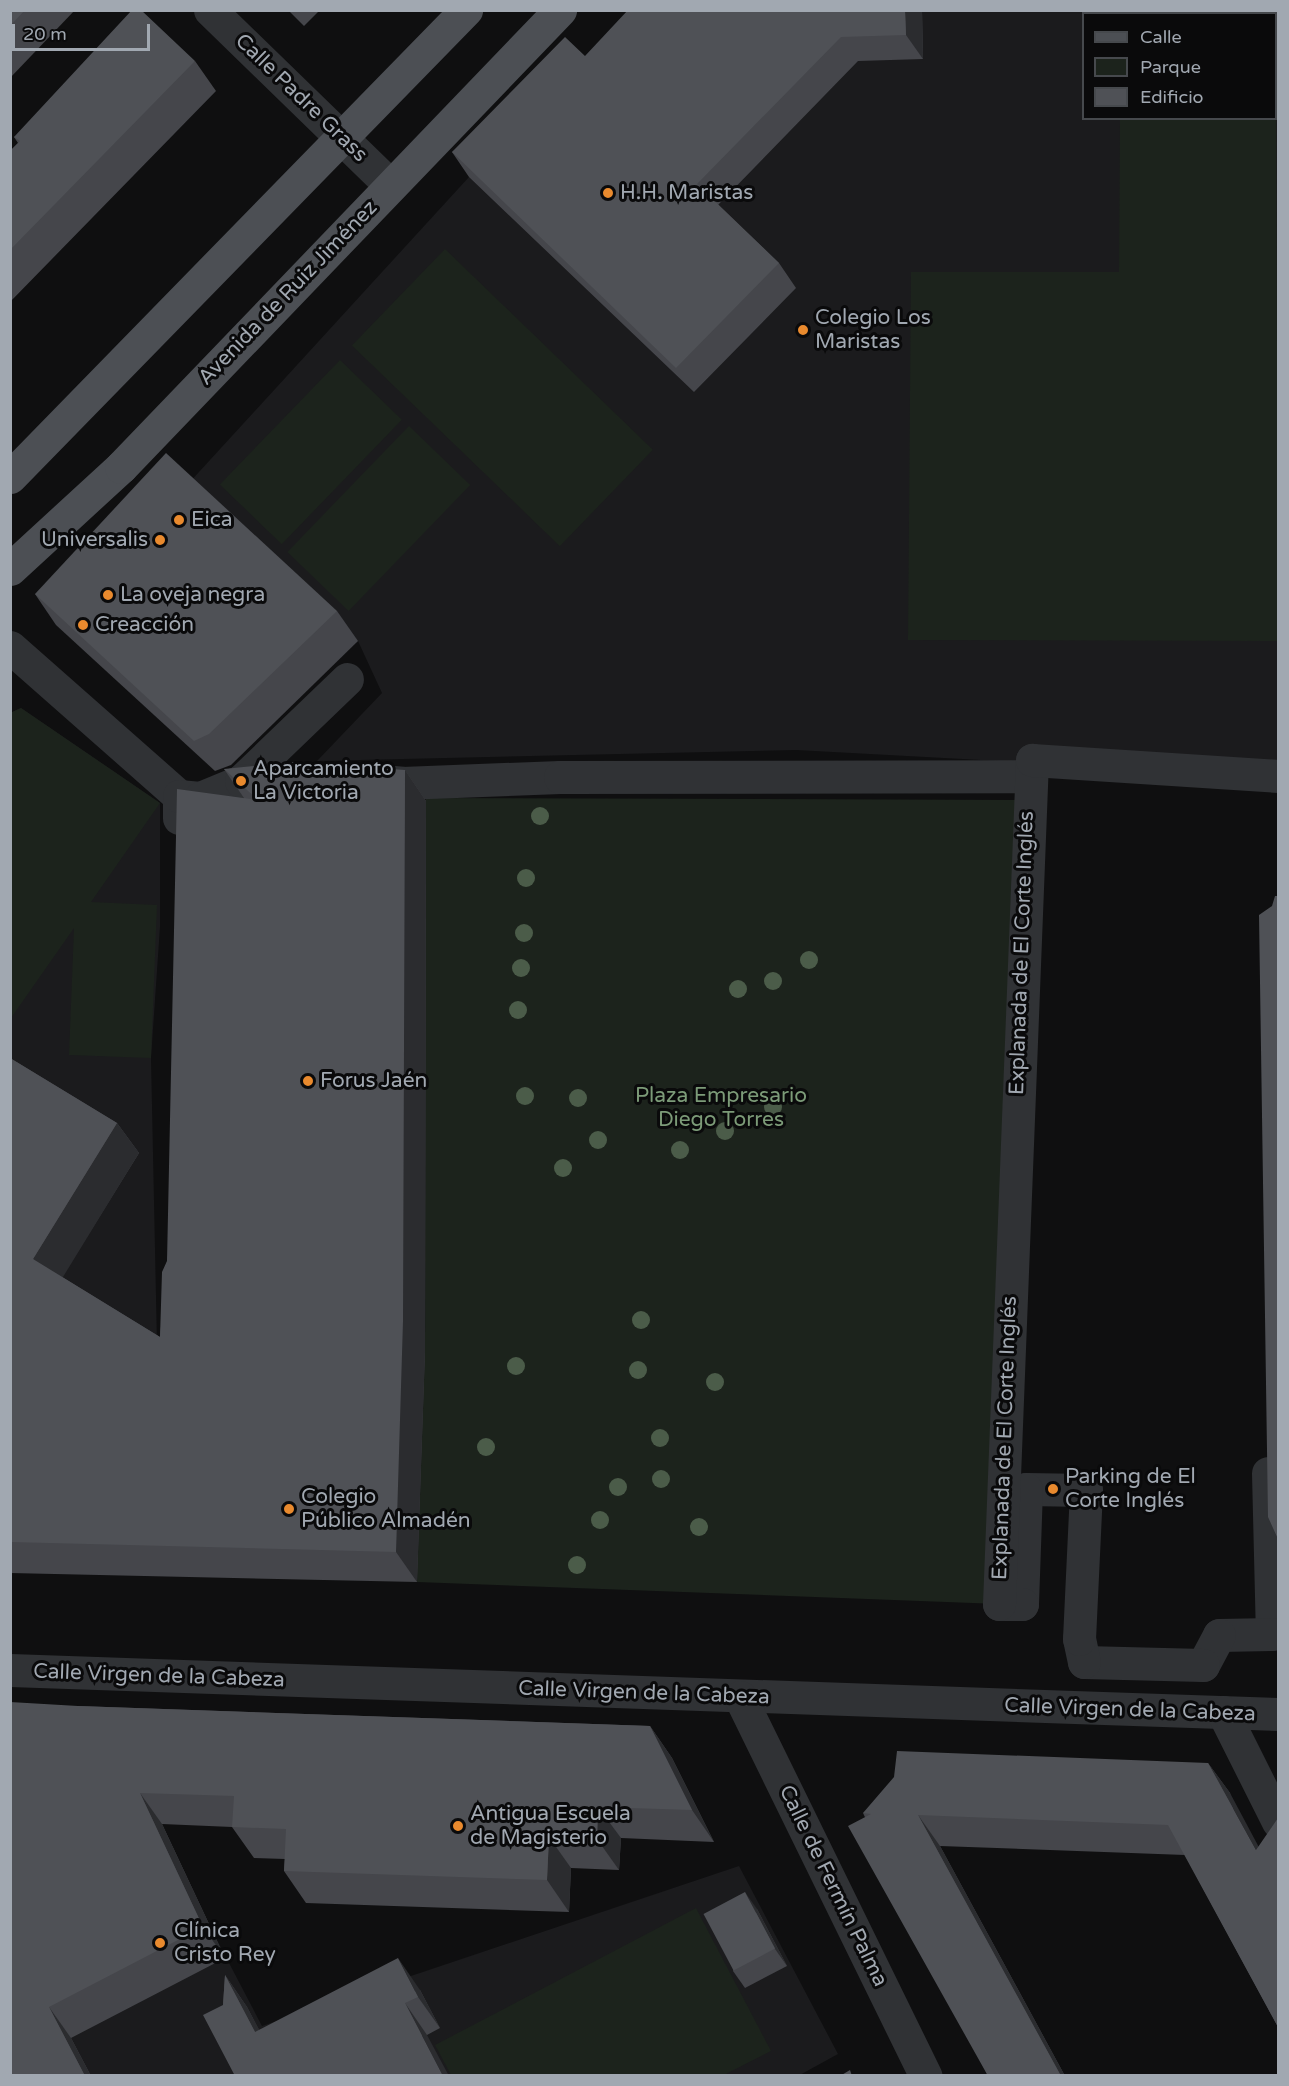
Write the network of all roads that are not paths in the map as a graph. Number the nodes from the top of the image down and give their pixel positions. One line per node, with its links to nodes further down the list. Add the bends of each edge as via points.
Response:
1 (210, 10): 4 (street, Calle Padre Grass)
2 (466, 10): 4 (main road)
3 (560, 10): 5 (main road, Avenida de Ruiz Jiménez)
4 (344, 139): 5 (street, Calle Padre Grass); 6 (main road)
5 (391, 186): 7 (main road, Avenida de Ruiz Jiménez, via 121,467)
6 (10, 477)
7 (10, 569)
8 (10, 647): 13 (street)
9 (347, 679): 12 (street)
10 (1018, 776): 12 (street, via 560,777 402,783 325,776)
11 (1278, 776): 15 (street, Explanada de El Corte Inglés, via 1032,760 999,1604 1022,1604 1026,1489 1086,1490 1079,1639 1084,1662 1203,1665 1219,1635 1272,1634)
12 (241, 781): 13 (street, via 200,798)
13 (179, 796): 14 (street)
14 (178, 843)
15 (1268, 1445)
16 (10, 1670): 17 (street, Calle Virgen de la Cabeza)
17 (740, 1697): 18 (street, Calle Virgen de la Cabeza); 21 (street, Calle de Fermín Palma)
18 (1223, 1712): 19 (street, Calle Virgen de la Cabeza); 20 (street)
19 (1278, 1714)
20 (1278, 1822)
21 (912, 2071)

